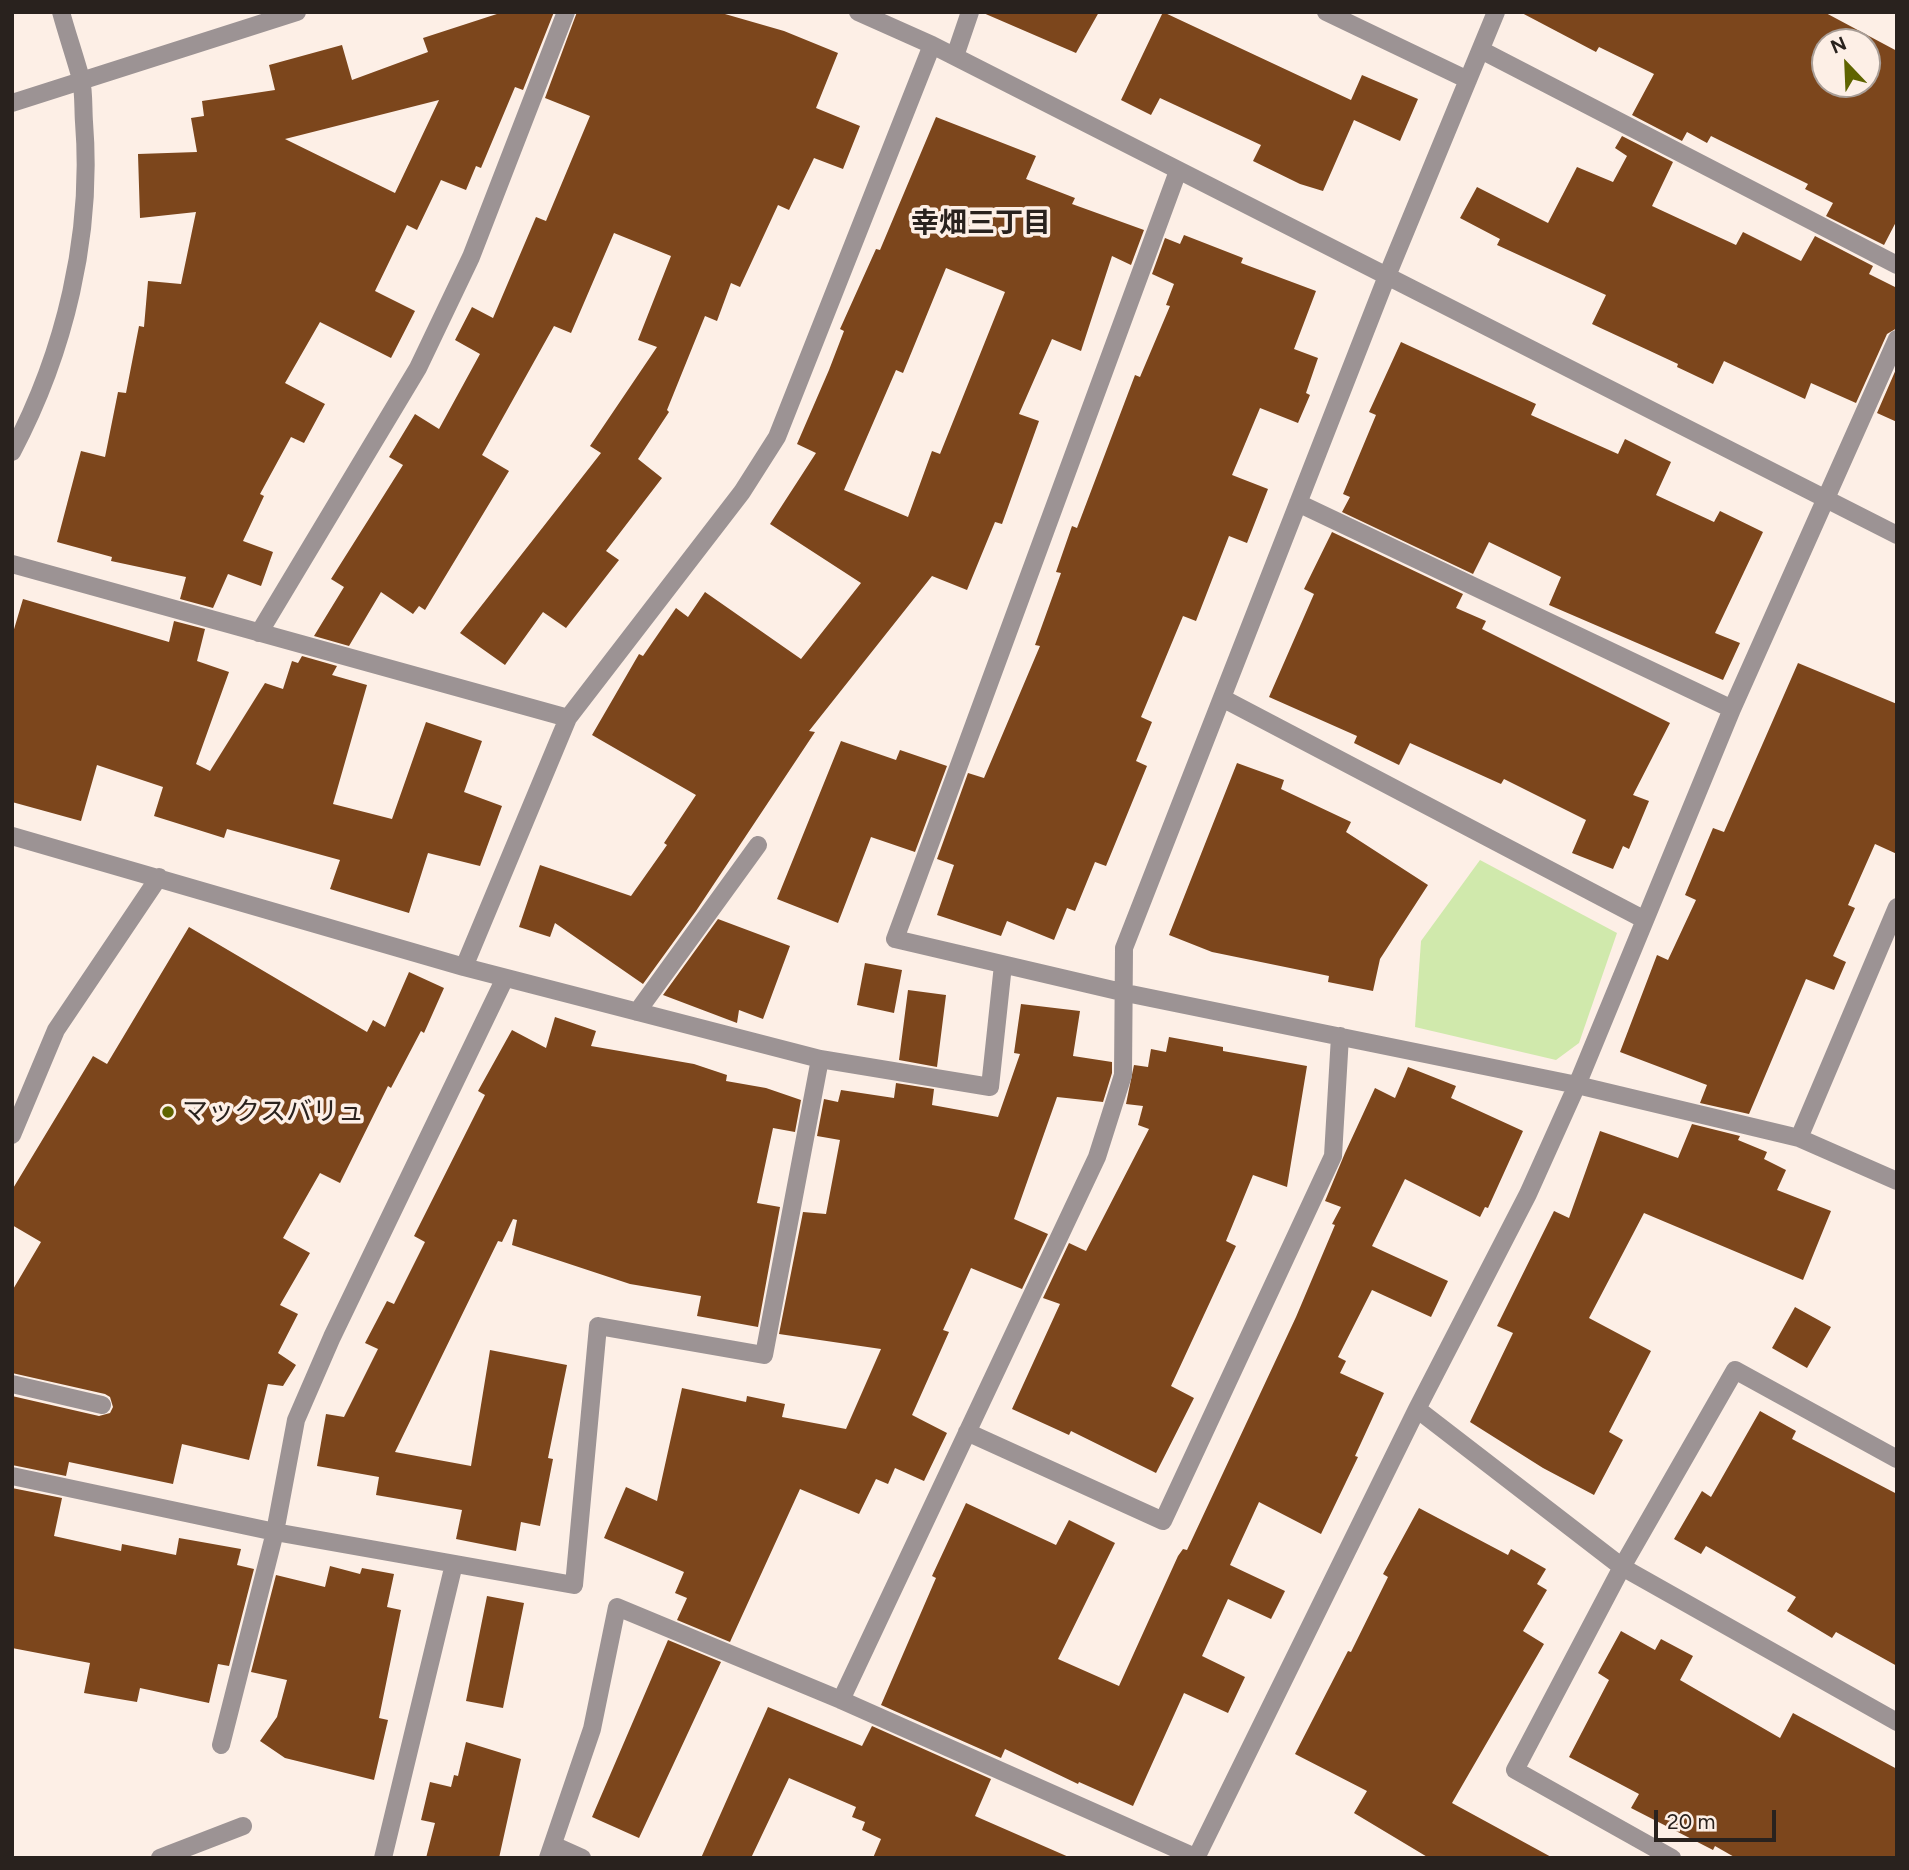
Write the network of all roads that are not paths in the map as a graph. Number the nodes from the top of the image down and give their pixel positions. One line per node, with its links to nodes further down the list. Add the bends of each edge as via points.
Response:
1 (61, 12): 12 (street)
2 (297, 12): 12 (street)
3 (566, 12): 23 (street, via 471,257 418,368)
4 (858, 12): 8 (street)
5 (970, 12): 10 (street)
6 (1326, 12): 11 (street)
7 (1496, 12): 9 (street)
8 (932, 45): 10 (street); 26 (street, via 777,437 742,492)
9 (1481, 50): 11 (street); 15 (street)
10 (955, 56): 14 (street)
11 (1468, 80): 16 (street)
12 (81, 81): 13 (street); 18 (street, via 88,163 80,251 59,341)
13 (12, 103)
14 (1178, 171): 16 (street); 32 (street, via 895,939)
15 (1897, 265)
16 (1387, 276): 19 (street); 20 (street)
17 (1897, 339): 20 (street)
18 (12, 452)
19 (1298, 503): 24 (street); 25 (street)
20 (1827, 503): 21 (street); 25 (street)
21 (1897, 536)
22 (12, 564): 23 (street)
23 (259, 633): 26 (street)
24 (1222, 698): 31 (street); 35 (street, via 1124,948)
25 (1732, 709): 31 (street)
26 (568, 718): 33 (street)
27 (12, 836): 29 (street)
28 (758, 845): 36 (street)
29 (159, 877): 33 (street); 40 (street, via 56,1030)
30 (1897, 907): 41 (street)
31 (1645, 920): 39 (street)
32 (1003, 965): 35 (street); 38 (street, via 990,1087)
33 (464, 967): 34 (street)
34 (505, 978): 36 (street); 49 (street, via 296,1420)
35 (1126, 993): 37 (street); 46 (street, via 1123,1075 1097,1157)
36 (637, 1012): 38 (street)
37 (1340, 1037): 39 (street); 46 (street, via 1333,1156 1163,1521)
38 (820, 1059): 50 (street, via 764,1355 598,1326 573,1585)
39 (1577, 1086): 41 (street); 45 (street, via 1528,1194)
40 (12, 1135)
41 (1799, 1138): 42 (street)
42 (1897, 1181)
43 (12, 1384): 44 (street)
44 (103, 1405)
45 (1417, 1409): 51 (street); 60 (street)
46 (968, 1432): 52 (street)
47 (1897, 1460): 51 (street, via 1735,1370)
48 (12, 1476): 49 (street)
49 (275, 1532): 50 (street); 54 (street)
50 (454, 1564): 58 (street)
51 (1622, 1567): 53 (street); 61 (street, via 1515,1770)
52 (841, 1700): 56 (street, via 617,1607 592,1729); 60 (street)
53 (1897, 1722)
54 (221, 1745)
55 (243, 1826): 57 (street)
56 (551, 1851): 59 (street)
57 (160, 1858)
58 (383, 1858)
59 (582, 1858)
60 (1197, 1858)
61 (1672, 1858)

